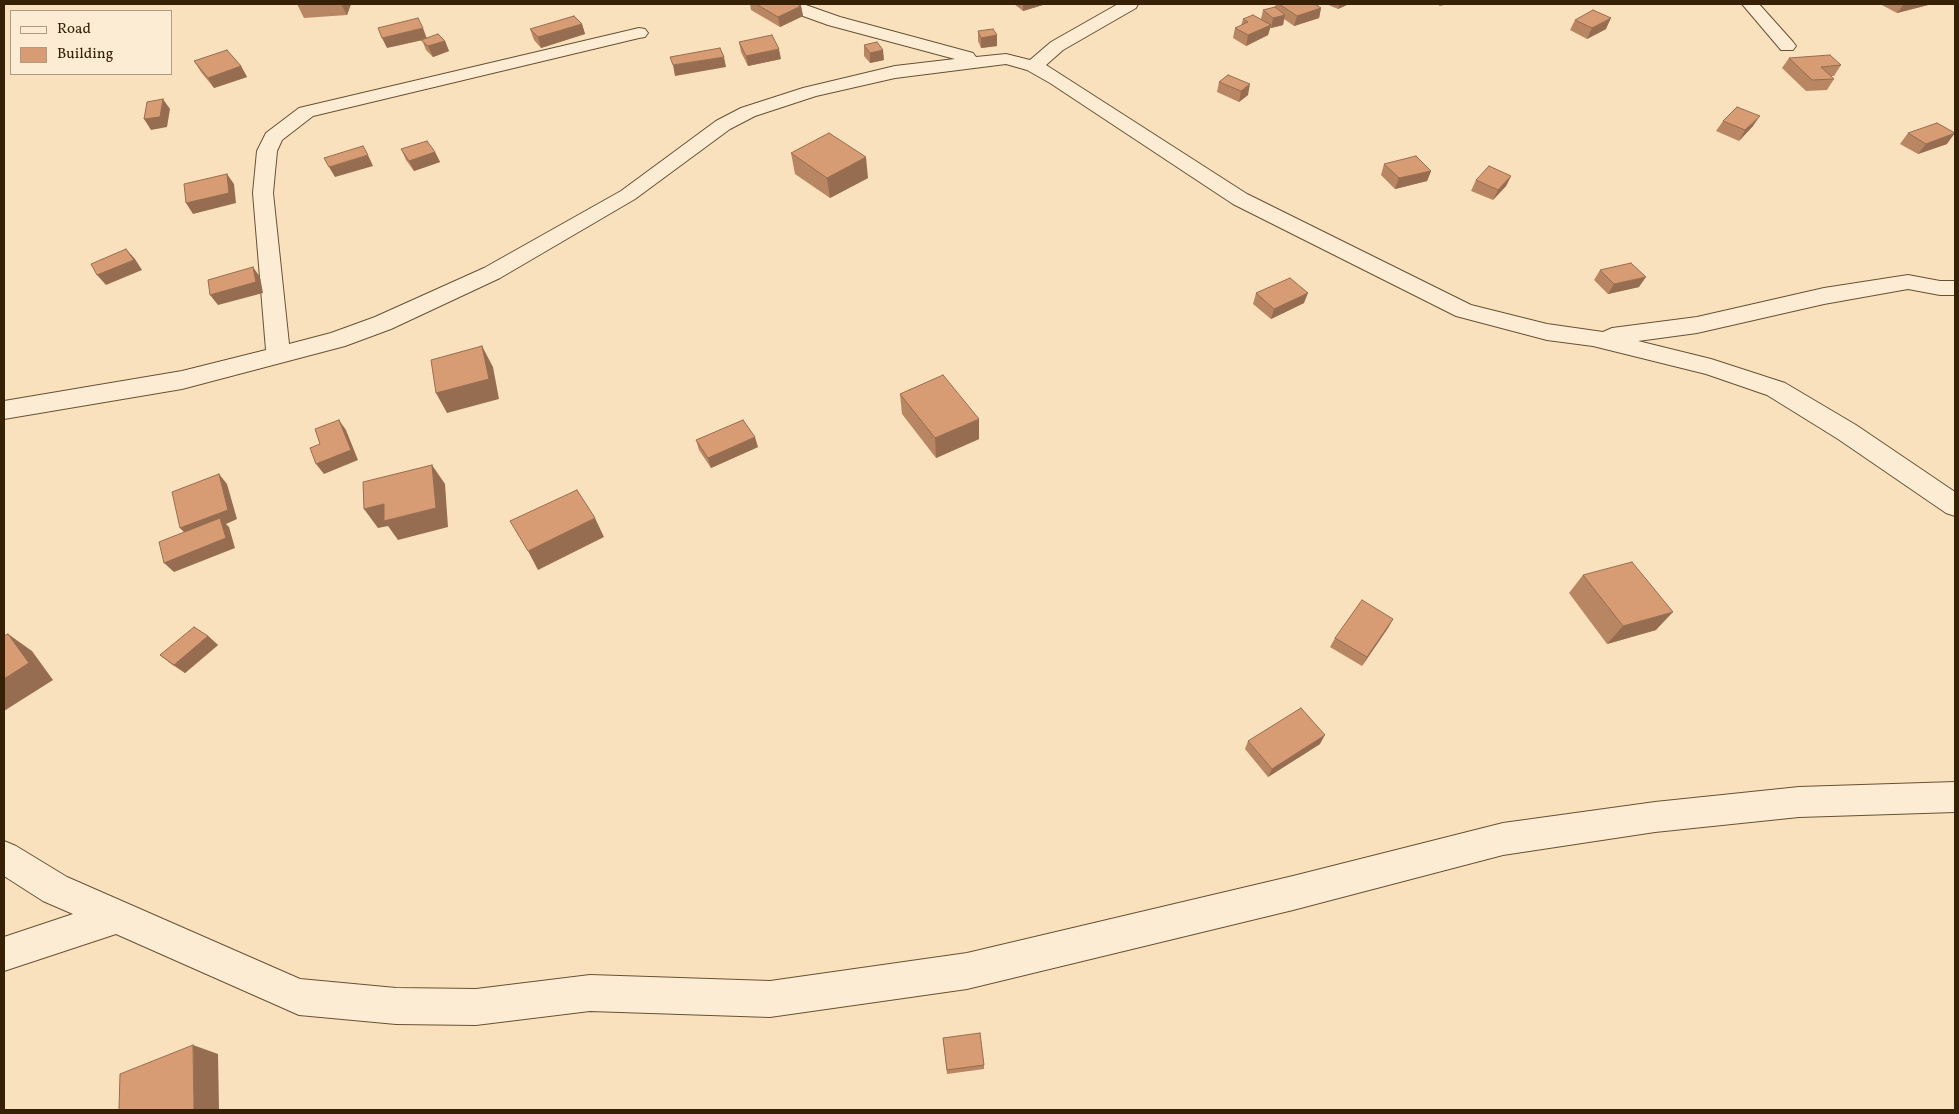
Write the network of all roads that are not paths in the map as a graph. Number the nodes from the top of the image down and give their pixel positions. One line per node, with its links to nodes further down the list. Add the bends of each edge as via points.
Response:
1 (787, 4): 6 (street, via 834,21)
2 (1130, 4): 7 (street, via 1057,46)
3 (1750, 4): 5 (street)
4 (639, 33): 10 (street, via 306,112 273,137 267,151 263,193)
5 (1787, 46)
6 (981, 61): 7 (street, via 1006,60); 10 (street, via 895,72 810,92 748,112 723,125 628,195 492,273 383,323)
7 (1034, 66): 9 (street, via 1240,199 1407,284 1464,311 1547,332)
8 (1955, 288): 9 (street, via 1908,282 1824,296 1697,325)
9 (1593, 338): 12 (street, via 1711,367 1776,389 1847,432)
10 (278, 356): 11 (street, via 182,380)
11 (4, 410)
12 (1955, 506)
13 (1955, 797): 15 (street, via 1800,802 1655,817 1503,839 967,971 770,999 590,993 476,1007 396,1006 299,998)
14 (4, 857): 15 (street, via 55,890)
15 (115, 917): 16 (street)
16 (4, 954)

